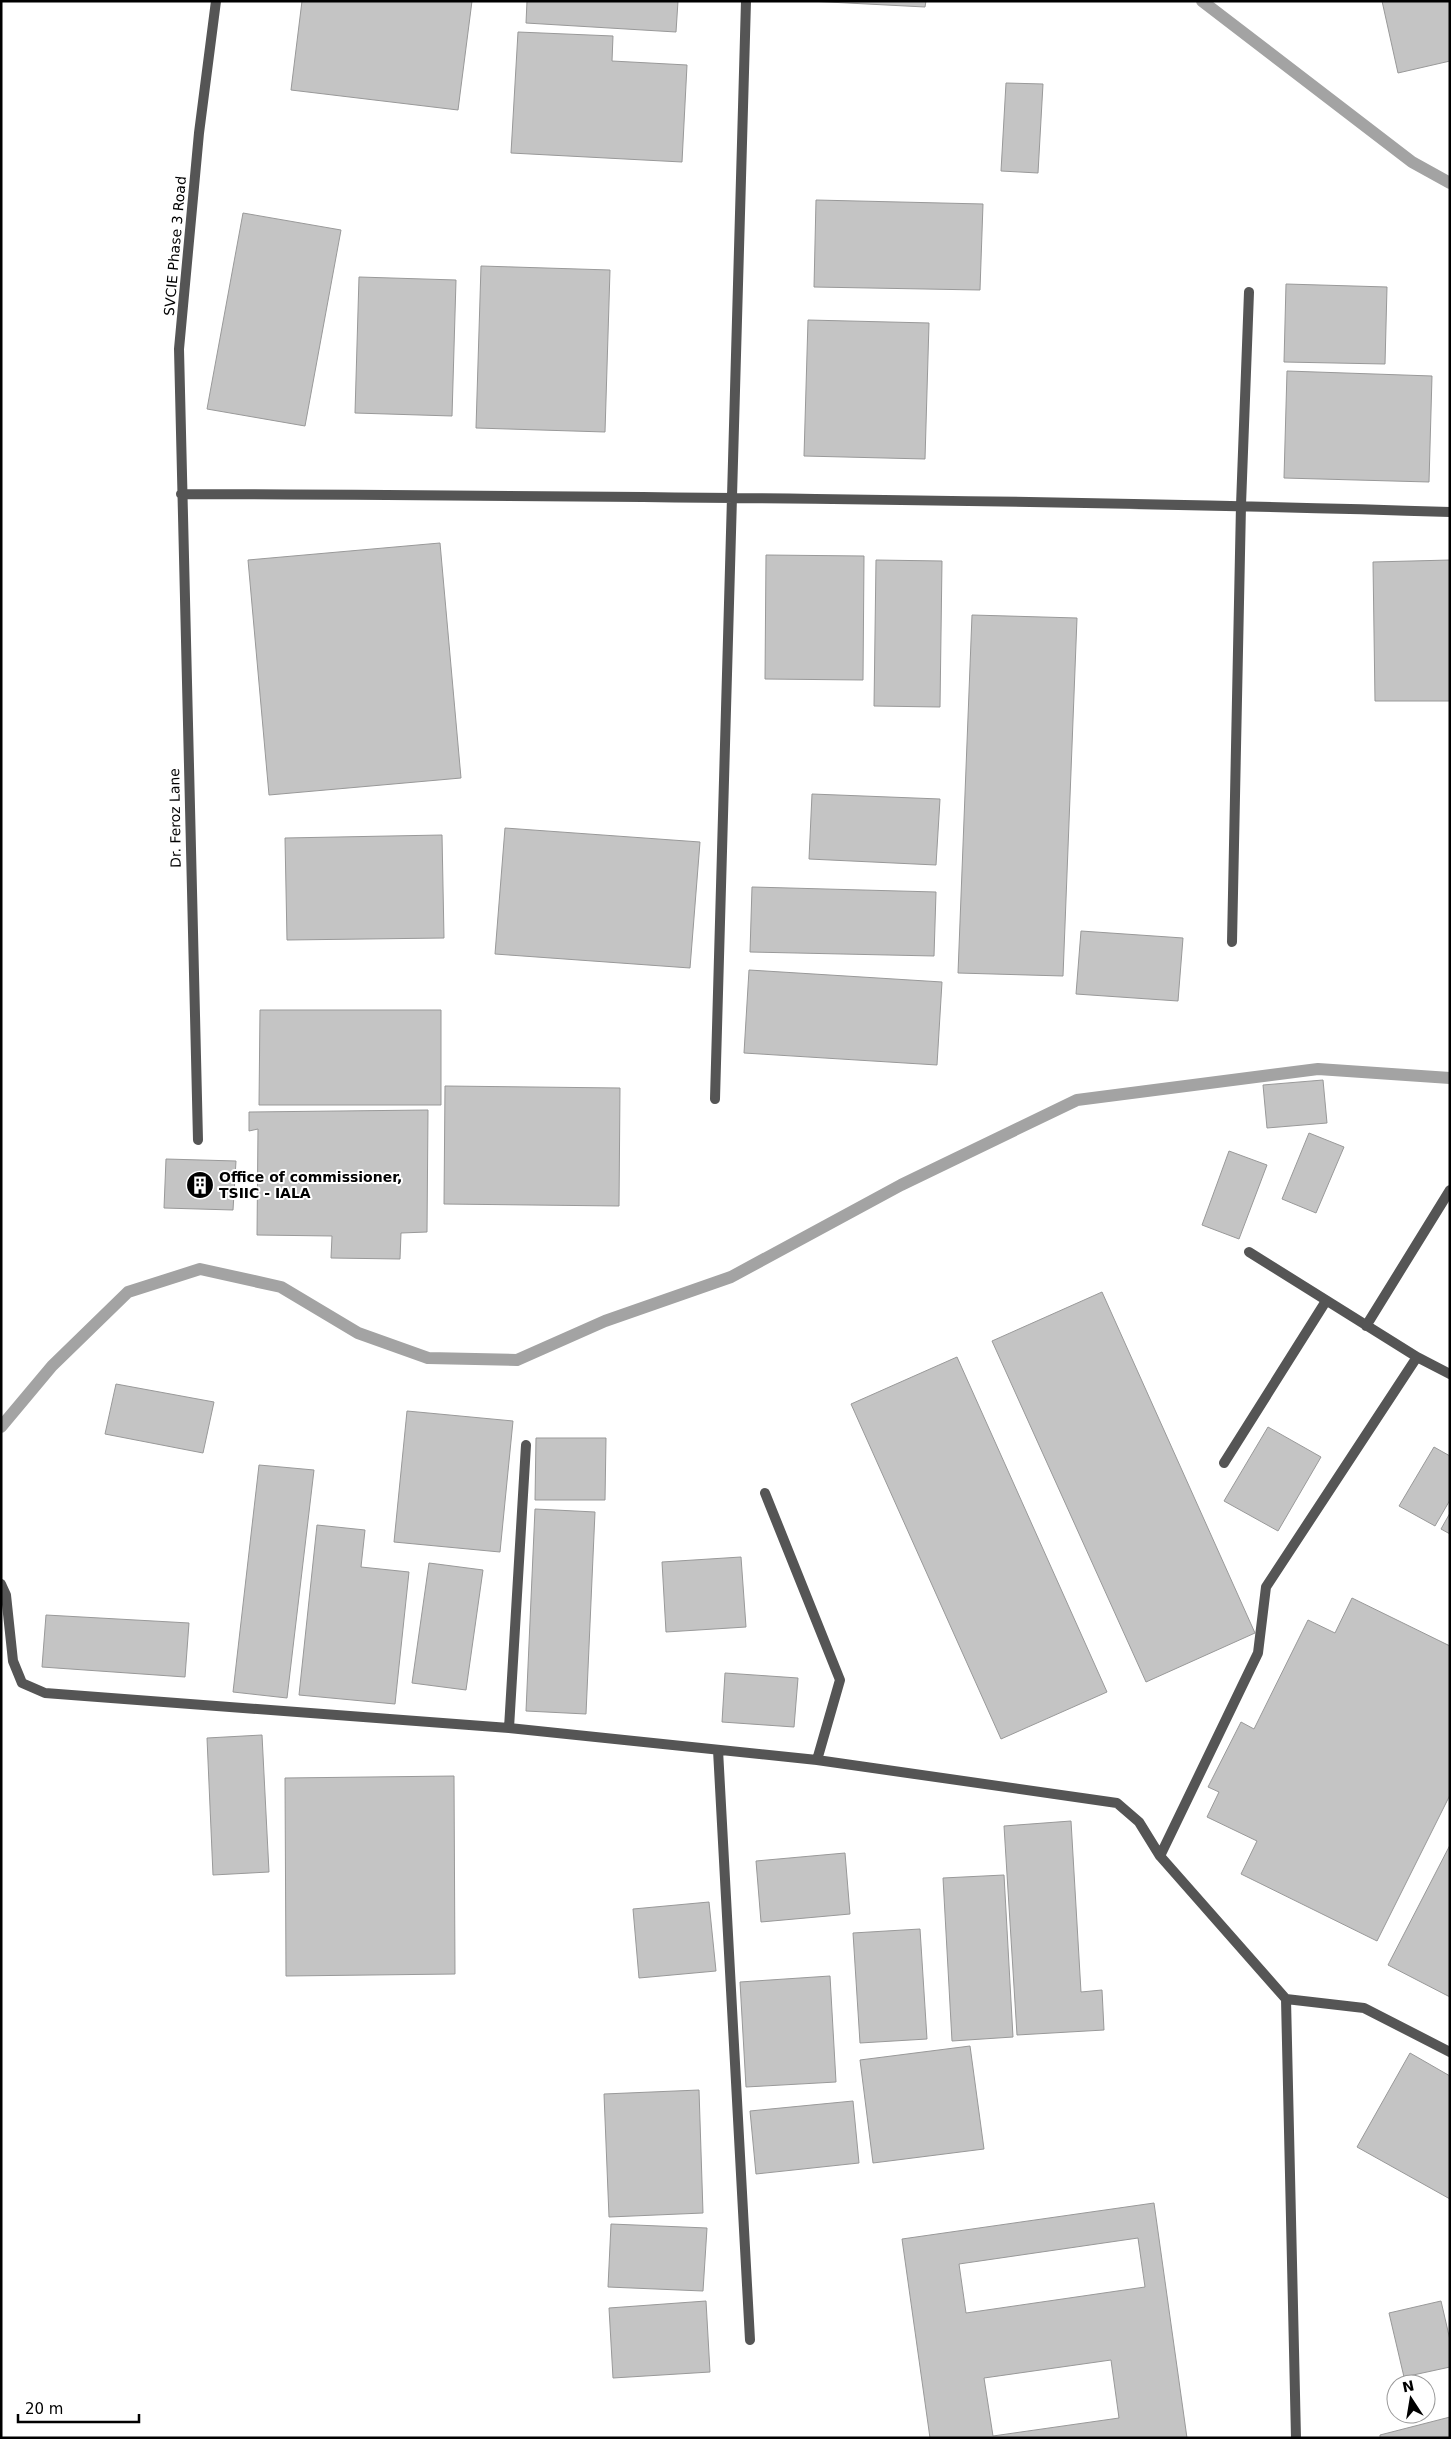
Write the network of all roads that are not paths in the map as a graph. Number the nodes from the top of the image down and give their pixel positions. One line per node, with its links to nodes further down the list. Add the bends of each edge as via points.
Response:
1 (216, 1): 4 (street, SVCIE Phase 3 Road, via 199,133 179,349)
2 (746, 1): 5 (street)
3 (1249, 292): 6 (street)
4 (181, 494): 5 (street); 10 (street, Dr. Feroz Lane)
5 (731, 496): 6 (street); 9 (street)
6 (1241, 506): 7 (street); 8 (street)
7 (1450, 512)
8 (1232, 942)
9 (715, 1099)
10 (198, 1140)
11 (1450, 1190): 14 (street)
12 (1249, 1252): 13 (street)
13 (1326, 1300): 14 (street); 18 (street)
14 (1366, 1326): 15 (street)
15 (1417, 1358): 16 (street); 24 (street, via 1266,1587 1258,1653)
16 (1450, 1374)
17 (526, 1445): 21 (street)
18 (1224, 1463)
19 (765, 1492): 23 (street, via 840,1680)
20 (1, 1584): 21 (street, via 6,1595 13,1661 22,1683 45,1693)
21 (509, 1728): 22 (street)
22 (718, 1750): 23 (street); 27 (street)
23 (817, 1760): 24 (street, via 1117,1803 1139,1822)
24 (1160, 1856): 25 (street)
25 (1286, 1999): 26 (street, via 1364,2008); 28 (street)
26 (1450, 2052)
27 (750, 2340)
28 (1296, 2438)

